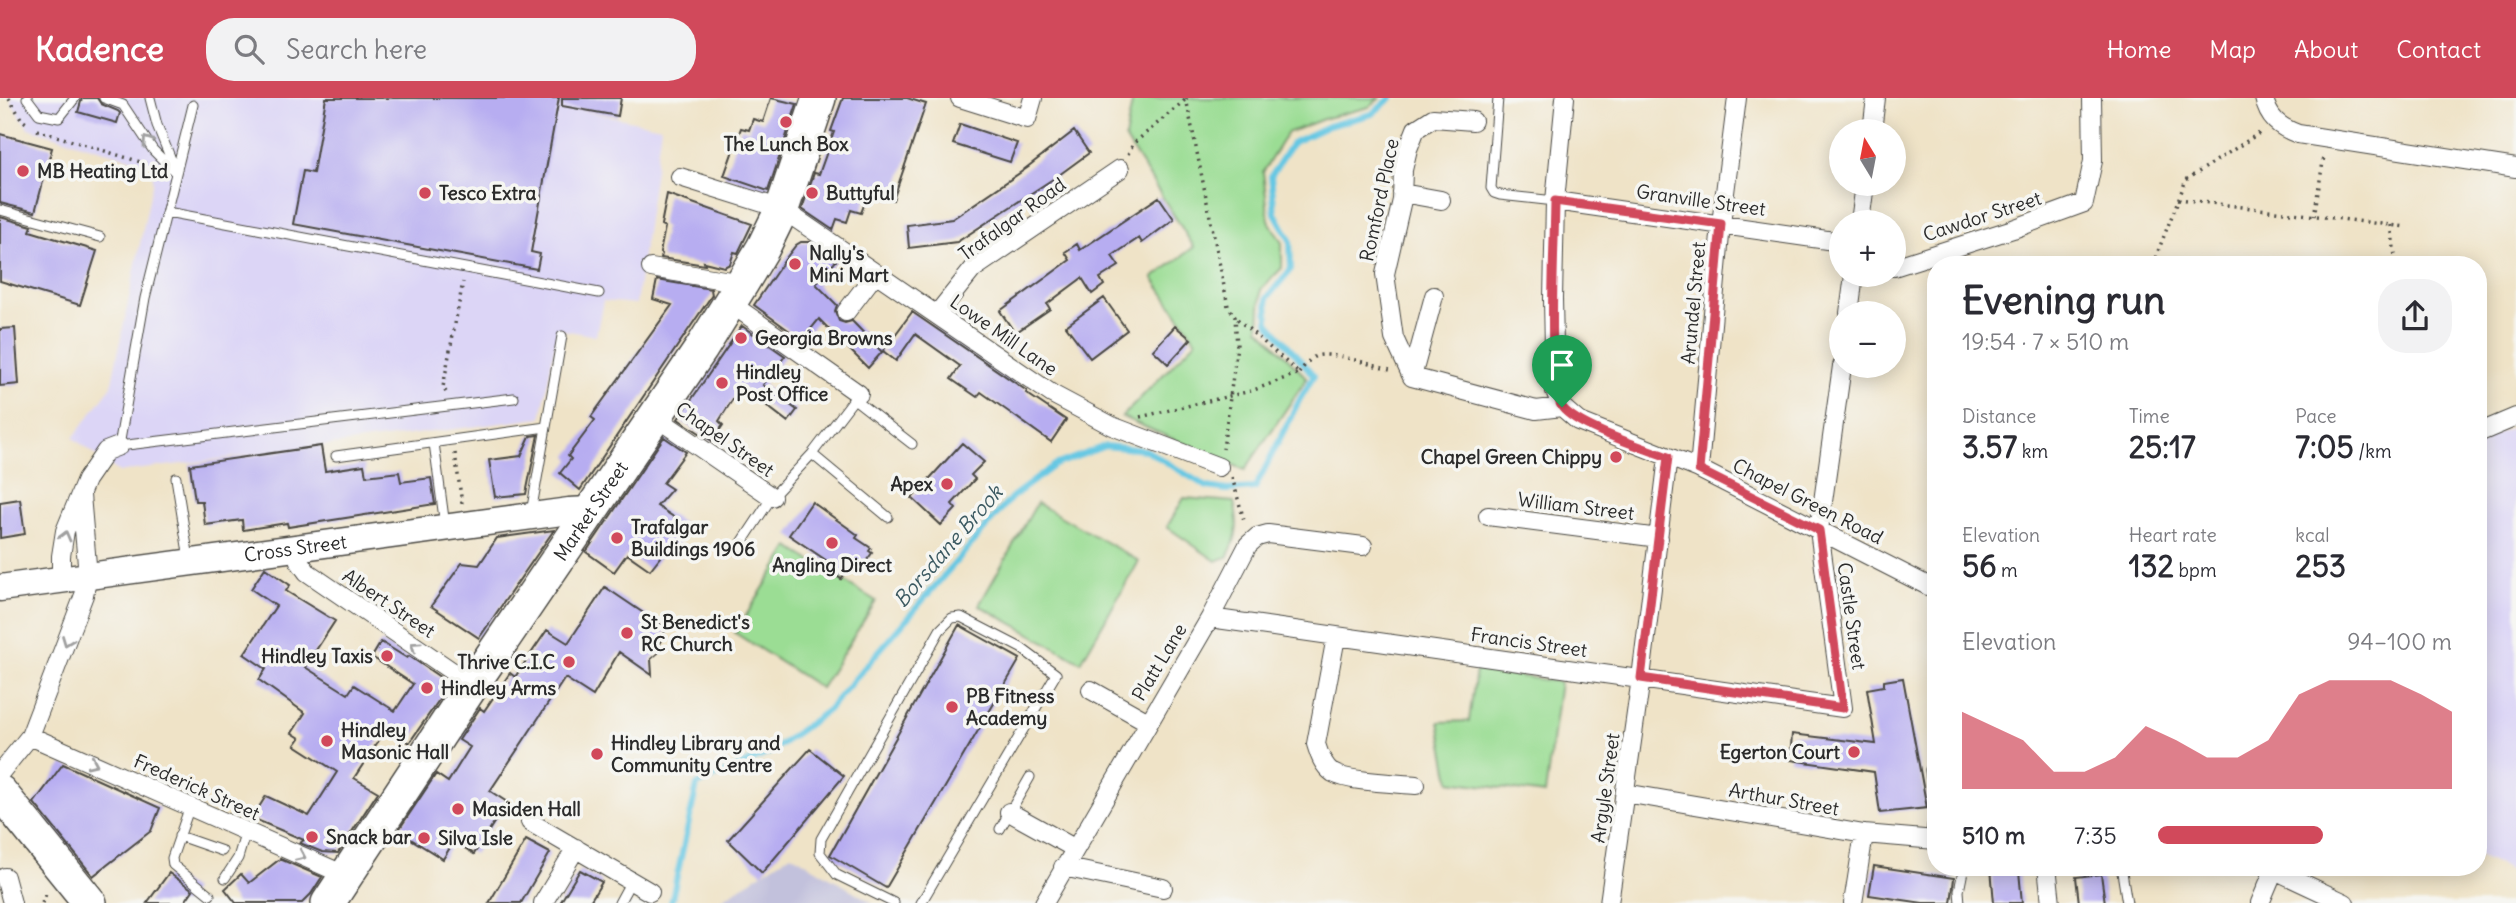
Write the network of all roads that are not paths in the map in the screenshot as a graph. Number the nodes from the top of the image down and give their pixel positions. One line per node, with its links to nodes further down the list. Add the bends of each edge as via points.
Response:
1 (27, 98): 2 (lane, via 38,114 59,118)
2 (75, 98)
3 (104, 98): 19 (lane, one-way to 3, via 153,150 123,105)
4 (150, 98): 19 (lane)
5 (819, 98): 24 (highway, Market Street)
6 (960, 98): 7 (street, via 1027,119)
7 (1032, 98)
8 (1498, 98): 23 (lane, via 1491,180 1494,193)
9 (1565, 98): 23 (street)
10 (1737, 98): 27 (street, Arundel Street)
11 (1876, 98): 15 (street)
12 (2092, 98): 30 (street, Cawdor Street, via 2093,160 2084,203)
13 (2264, 98): 17 (street, via 2276,122 2298,134)
14 (193, 105): 19 (lane)
15 (1873, 119)
16 (1473, 121): 21 (street, Romford Place, via 1433,118 1416,129 1403,170)
17 (2516, 168)
18 (1121, 169): 37 (street, Trafalgar Road, via 973,269)
19 (176, 173): 26 (lane)
20 (680, 177): 24 (street, Lowe Mill Lane)
21 (1402, 194): 22 (street); 39 (street, Romford Place, via 1385,274 1394,338)
22 (1441, 200)
23 (1555, 201): 27 (street, Granville Street); 43 (street, via 1553,335 1555,391)
24 (782, 209): 32 (street, Lowe Mill Lane); 34 (highway, Market Street)
25 (0, 210): 28 (lane)
26 (167, 212): 33 (lane); 50 (lane, via 145,298)
27 (1721, 224): 29 (street, Granville Street); 55 (street, Arundel Street)
28 (100, 237)
29 (1829, 240)
30 (1906, 263)
31 (652, 268): 34 (street)
32 (875, 274): 36 (street); 37 (street, Lowe Mill Lane)
33 (599, 293)
34 (736, 293): 41 (street); 44 (highway, Market Street)
35 (1434, 296): 39 (street)
36 (846, 312)
37 (937, 314): 54 (street, Lowe Mill Lane, via 1052,394 1112,426)
38 (562, 336): 46 (lane)
39 (1412, 377): 43 (street, via 1536,410)
40 (1840, 378): 64 (street, Castle Street)
41 (856, 397): 49 (lane); 51 (lane)
42 (514, 398): 50 (lane)
43 (1562, 407): 53 (street, Chapel Green Road, via 1578,421)
44 (654, 416): 58 (street, Chapel Street); 59 (highway, Market Street)
45 (2516, 417): 47 (street)
46 (546, 427): 48 (lane); 60 (lane)
47 (2487, 429)
48 (434, 443): 52 (lane); 63 (lane)
49 (912, 444)
50 (119, 446): 57 (street, via 106,451 93,467)
51 (812, 454): 58 (lane); 62 (lane)
52 (336, 456)
53 (1668, 457): 55 (street, Chapel Green Road); 65 (street, Argyle Street)
54 (1219, 467)
55 (1699, 470): 64 (street, Chapel Green Road)
56 (176, 478): 69 (lane)
57 (81, 495): 70 (street); 71 (street, one-way to 57, via 65,531)
58 (772, 497): 68 (lane)
59 (589, 510): 60 (main road, Cross Street); 77 (highway, Market Street)
60 (530, 516): 63 (main road, Cross Street)
61 (1488, 516): 65 (street, William Street)
62 (888, 517)
63 (454, 519): 67 (main road, Cross Street)
64 (1819, 530): 72 (street, Chapel Green Road); 79 (street, Castle Street)
65 (1659, 537): 76 (street, Argyle Street)
66 (1363, 545): 74 (street, Platt Lane, via 1282,535 1257,537 1248,545)
67 (295, 547): 69 (main road, Cross Street); 77 (street, Albert Street, one-way to 67, via 307,572)
68 (737, 550)
69 (189, 562): 70 (main road, Cross Street)
70 (88, 576): 71 (main road, Cross Street); 81 (street, one-way to 81)
71 (61, 580): 73 (main road, Cross Street)
72 (1927, 585)
73 (0, 588)
74 (1210, 618): 75 (street, Francis Street); 80 (street, Platt Lane)
75 (1336, 637): 76 (street, Francis Street); 84 (street, via 1316,744 1322,760 1333,773)
76 (1641, 678): 79 (street, Francis Street); 86 (street, Argyle Street)
77 (472, 685): 99 (highway, Market Street)
78 (1091, 690): 80 (street)
79 (1843, 708)
80 (1148, 722): 96 (street, Platt Lane)
81 (30, 736): 82 (street); 87 (street, Frederick Street, one-way to 87)
82 (0, 774)
83 (1030, 777): 88 (lane)
84 (1416, 785)
85 (0, 792): 112 (highway)
86 (1625, 793): 92 (street, Arthur Street); 119 (street, Argyle Street)
87 (190, 806): 91 (street, Frederick Street); 93 (lane)
88 (1009, 811): 90 (lane); 96 (street)
89 (530, 822): 95 (street)
90 (1000, 829)
91 (246, 831): 99 (street, Frederick Street, one-way to 99); 106 (lane, via 238,858)
92 (1864, 834): 94 (street, Arthur Street); 120 (street)
93 (179, 836): 97 (lane); 110 (lane, via 173,865)
94 (1927, 839)
95 (576, 848): 107 (street); 114 (street)
96 (1074, 848): 98 (street, Platt Lane)
97 (222, 851)
98 (1063, 867): 108 (street); 118 (street, Platt Lane)
99 (347, 876): 113 (highway, Market Street)
100 (1962, 876): 121 (lane)
101 (2048, 876): 122 (street)
102 (2122, 876): 123 (lane)
103 (2268, 876): 124 (street)
104 (2287, 876): 125 (street)
105 (5, 877): 111 (street)
106 (225, 878)
107 (631, 881): 109 (street); 115 (lane)
108 (1163, 888)
109 (650, 892)
110 (209, 895)
111 (11, 903)
112 (90, 903)
113 (328, 903)
114 (543, 903)
115 (619, 903)
116 (894, 903): 117 (lane, via 837,875 820,853 821,839 940,630 952,618 961,617 1021,648 1056,674)
117 (921, 903)
118 (1044, 903)
119 (1609, 903)
120 (1853, 903)
121 (1960, 903)
122 (2051, 903)
123 (2126, 903)
124 (2260, 903)
125 (2345, 903)

